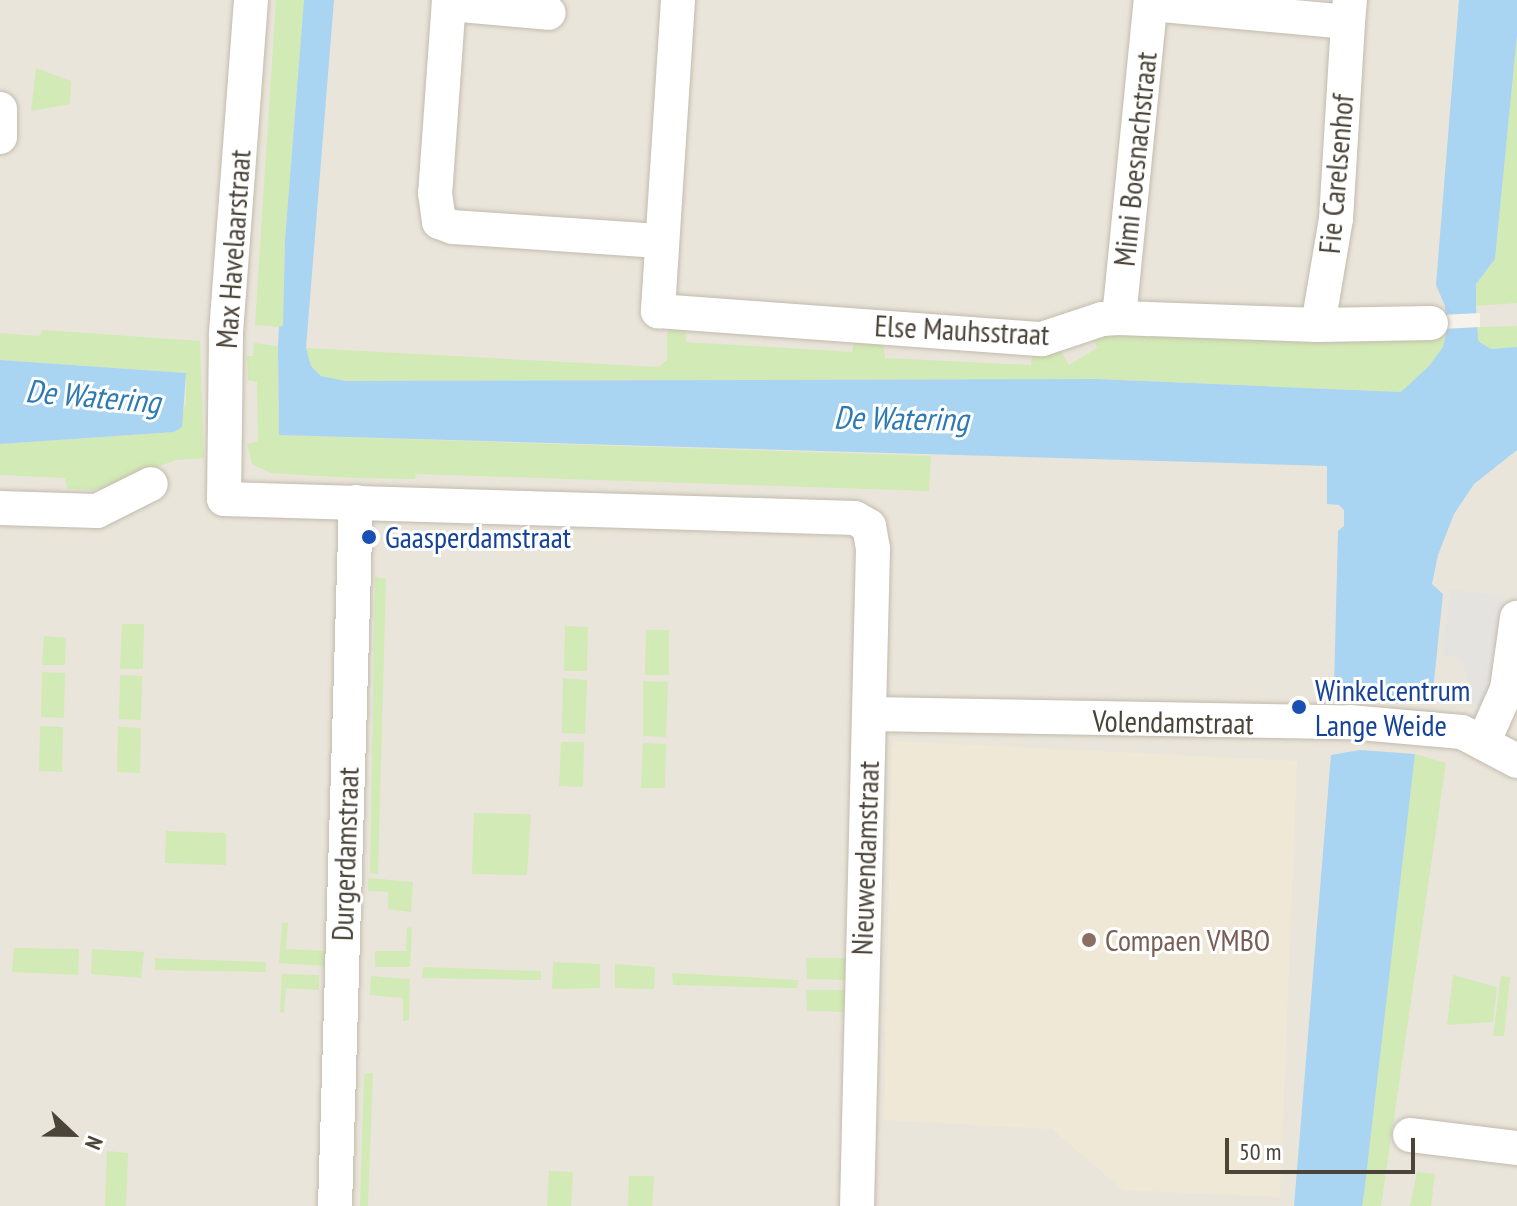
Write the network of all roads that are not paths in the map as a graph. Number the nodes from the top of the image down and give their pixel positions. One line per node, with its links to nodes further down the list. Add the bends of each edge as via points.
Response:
1 (251, 0): 14 (street, Max Havelaarstraat, via 226,336 224,499)
2 (678, 0): 9 (street)
3 (449, 2): 6 (street); 9 (street, via 435,193 439,222)
4 (1151, 2): 5 (street); 10 (street, Mimi Boesnachstraat)
5 (1349, 11): 12 (street, Fie Carelsenhof, via 1336,219)
6 (549, 13)
7 (0, 109): 8 (street)
8 (0, 137)
9 (661, 241): 10 (street, Else Mauhsstraat, via 658,311 1042,339)
10 (1119, 318): 12 (street, Else Mauhsstraat)
11 (1431, 323): 12 (street, Else Mauhsstraat)
12 (1318, 325)
13 (151, 484): 15 (street, via 97,511)
14 (356, 502): 17 (street, Nieuwendamstraat, via 855,518 869,526 873,549); 22 (street, Durgerdamstraat)
15 (0, 508)
16 (1517, 618): 18 (street, via 1507,689)
17 (870, 714): 18 (street, Volendamstraat, via 1350,722 1462,732); 23 (street, Nieuwendamstraat)
18 (1483, 743): 19 (street, Volendamstraat)
19 (1517, 761)
20 (1410, 1135): 21 (street)
21 (1517, 1148)
22 (335, 1206)
23 (857, 1206)

